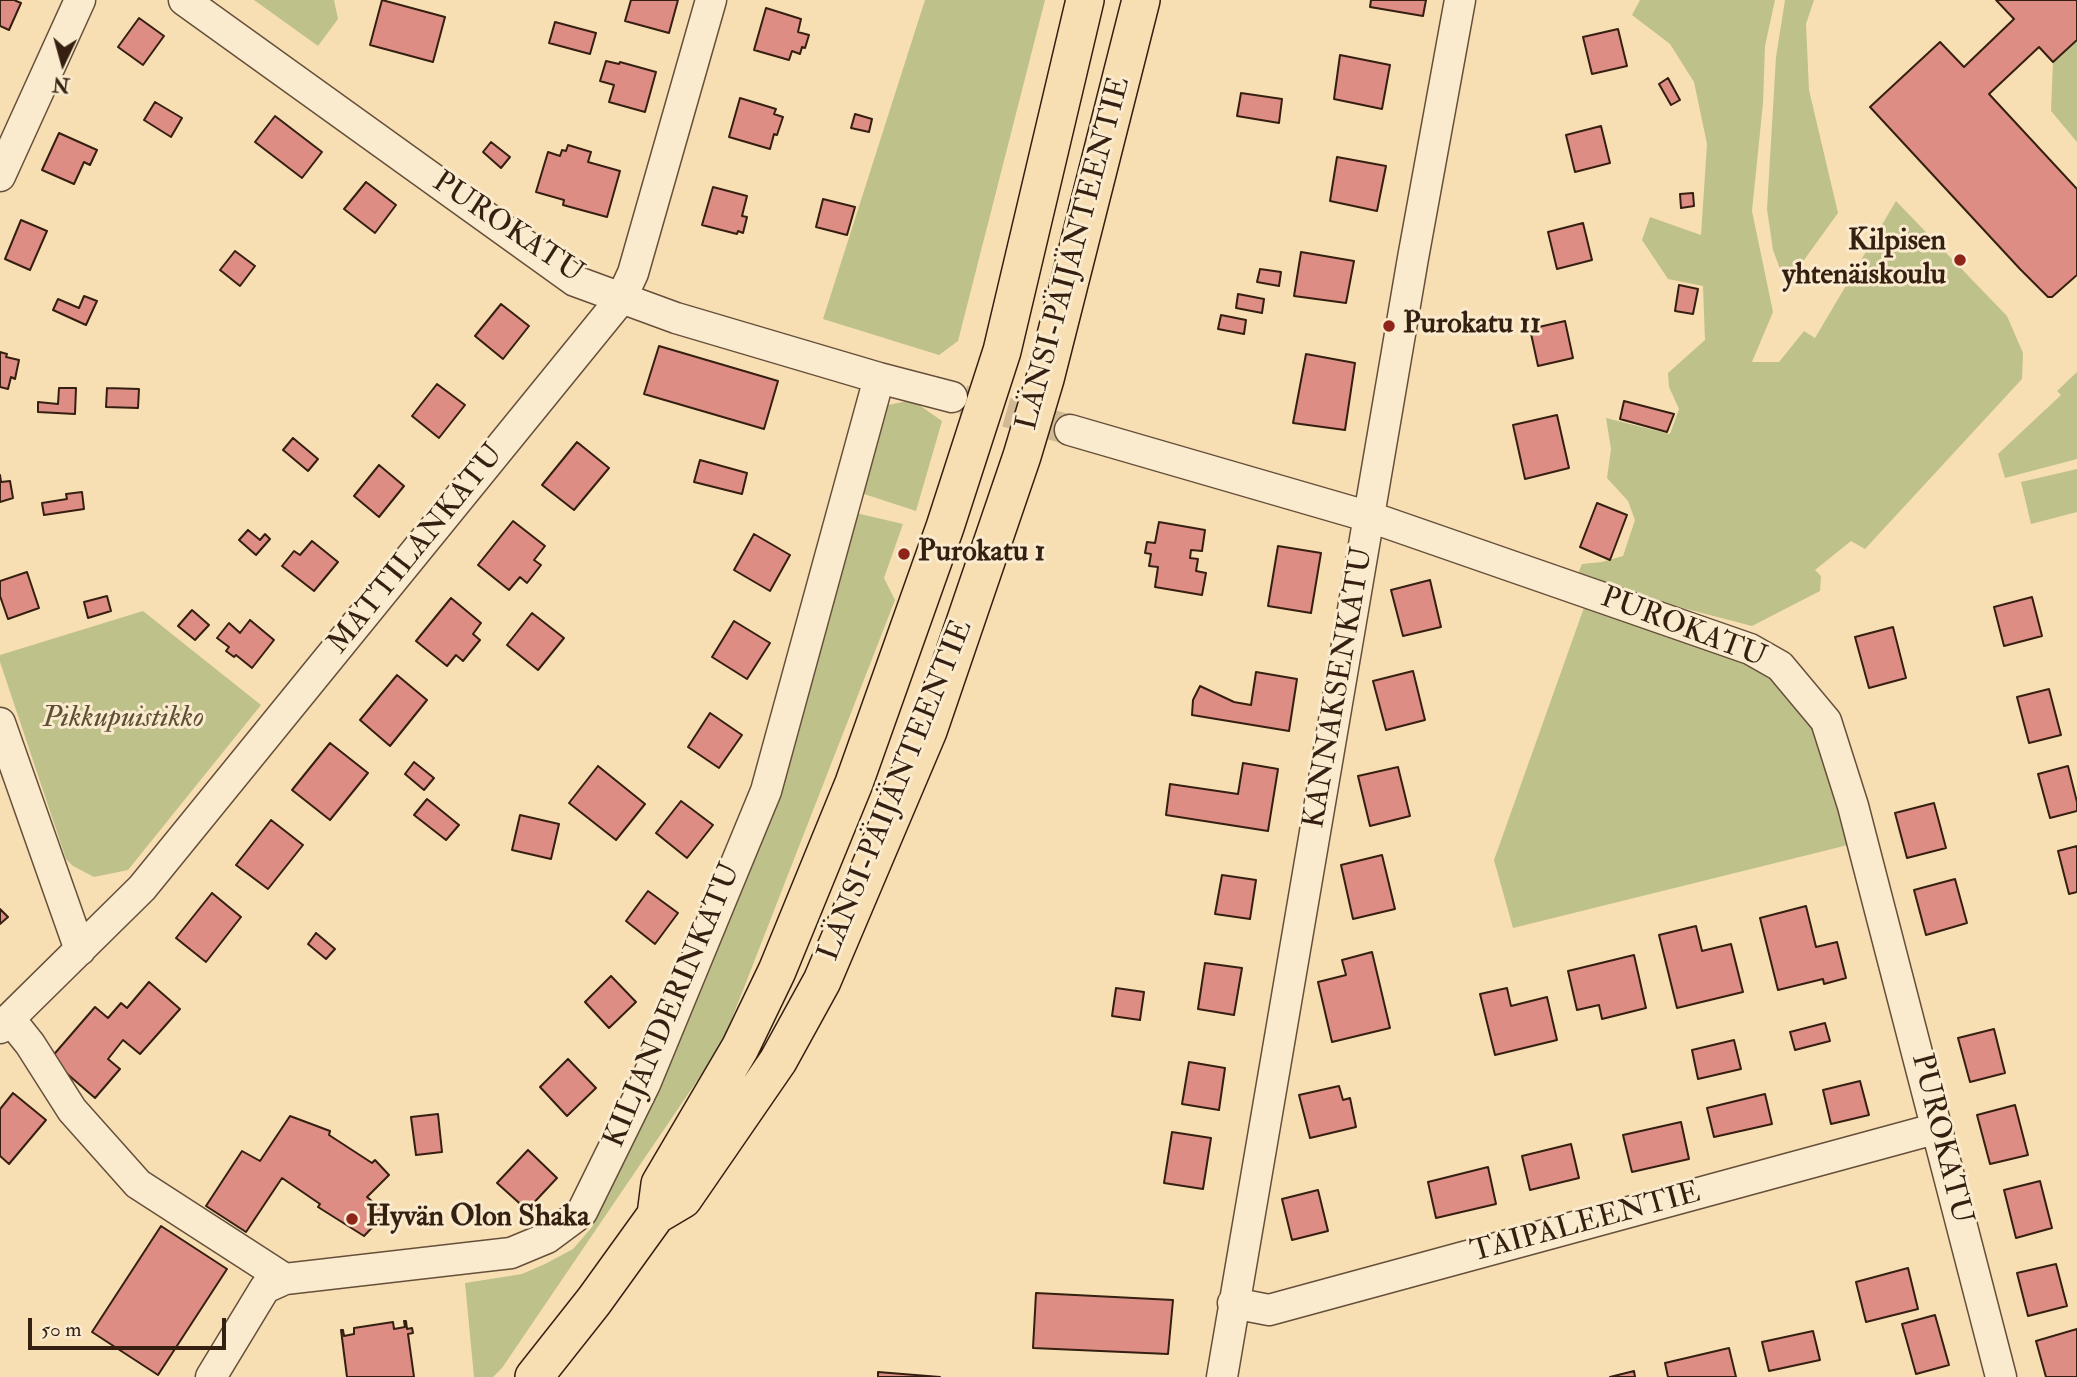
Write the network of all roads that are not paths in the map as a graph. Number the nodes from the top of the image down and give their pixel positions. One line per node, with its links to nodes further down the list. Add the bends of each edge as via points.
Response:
1 (80, 0): 7 (street)
2 (184, 0): 8 (street, PUROKATU, via 575,281)
3 (711, 0): 8 (street, MATTILANKATU, via 633,273)
4 (1085, 0): 17 (main road, LÄNSI-PÄIJÄNTEENTIE, via 1002,351 945,527 854,783 777,971 740,1048 660,1184)
5 (1141, 0): 17 (main road, LÄNSI-PÄIJÄNTEENTIE, via 1045,379 928,730 822,981 778,1061 683,1199)
6 (1460, 0): 12 (street, KANNAKSENKATU)
7 (0, 176)
8 (621, 299): 9 (street, PUROKATU); 14 (street, MATTILANKATU, via 142,888)
9 (879, 378): 10 (street, PUROKATU); 18 (street, KILJANDERINKATU, via 766,791 645,1084 582,1212 547,1238 511,1254)
10 (952, 397)
11 (1070, 430): 12 (street, PUROKATU)
12 (1370, 517): 16 (street, PUROKATU, via 1750,649 1780,666 1826,721); 19 (street, KANNAKSENKATU)
13 (0, 723): 14 (street)
14 (80, 950): 15 (street, MATTILANKATU)
15 (5, 1023): 18 (street, via 30,1044 72,1110 138,1184)
16 (1938, 1128): 19 (street, TAIPALEENTIE, via 1269,1310); 23 (street, PUROKATU)
17 (656, 1215): 21 (main road, LÄNSI-PÄIJÄNTEENTIE)
18 (285, 1279): 20 (street, via 265,1288)
19 (1233, 1303): 22 (street, KANNAKSENKATU)
20 (211, 1377)
21 (534, 1377)
22 (1222, 1377)
23 (2001, 1377)

